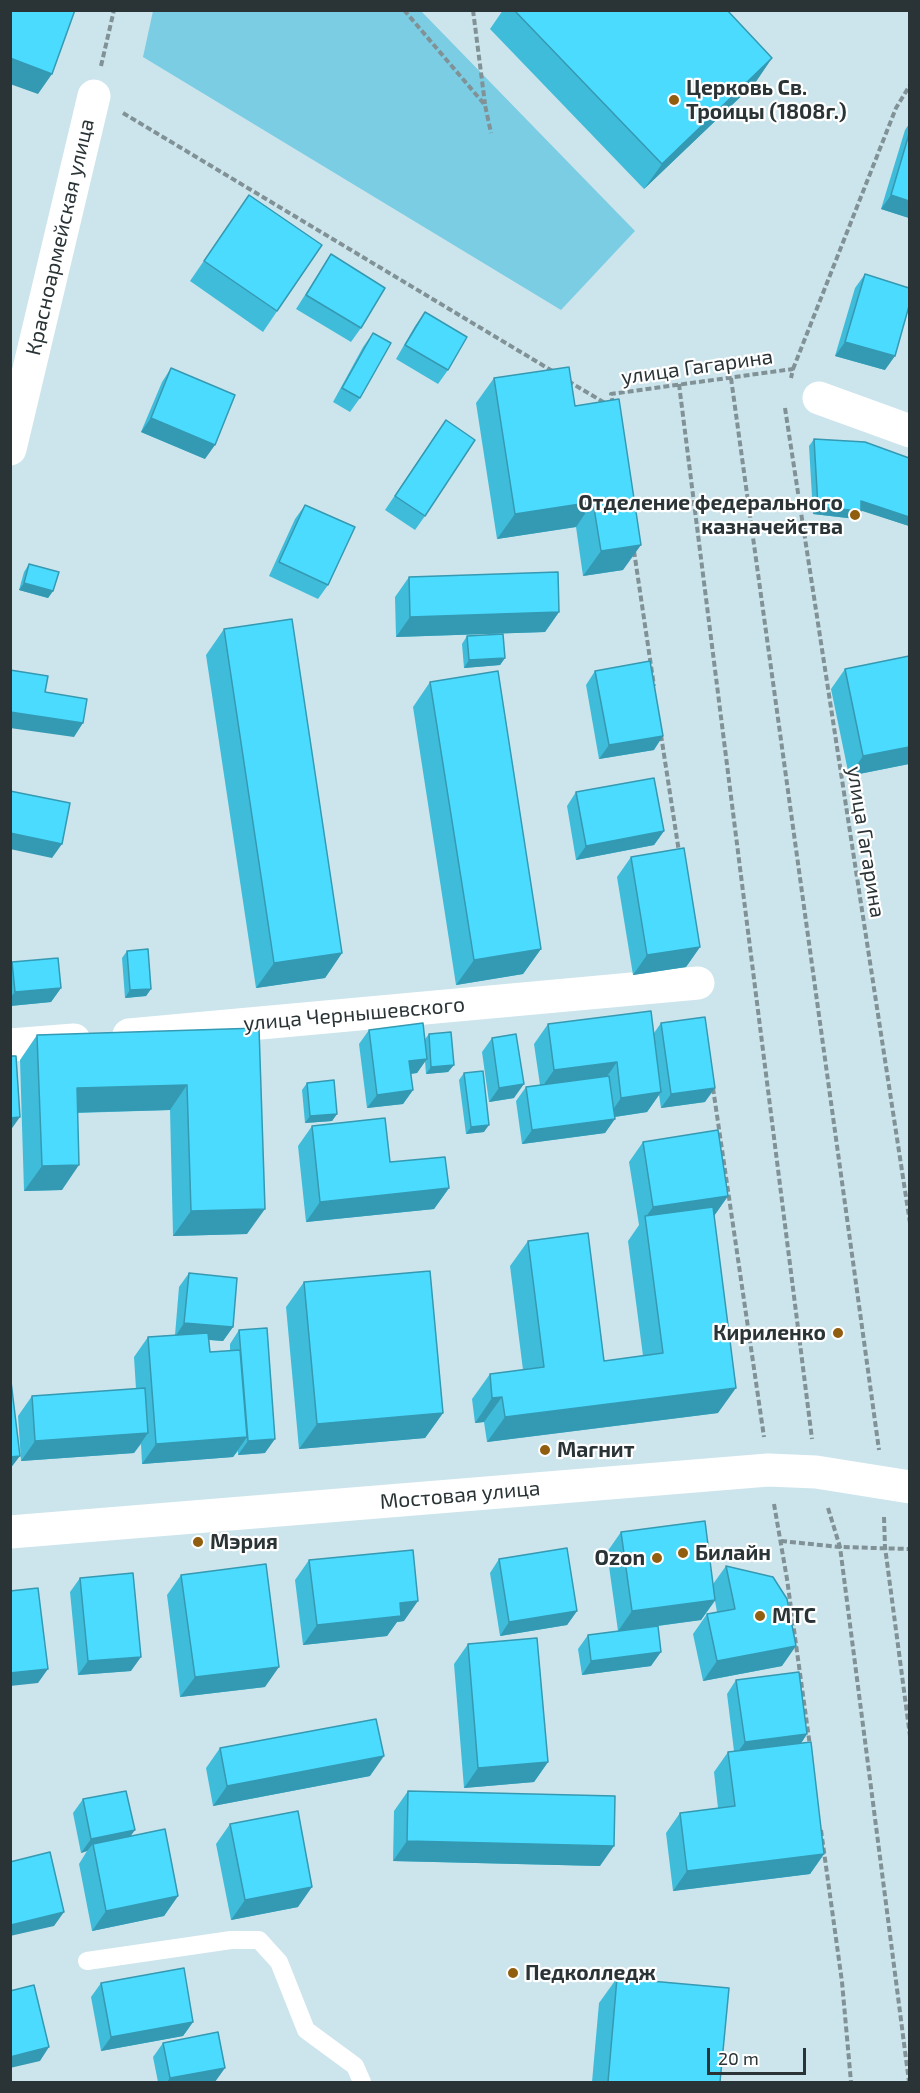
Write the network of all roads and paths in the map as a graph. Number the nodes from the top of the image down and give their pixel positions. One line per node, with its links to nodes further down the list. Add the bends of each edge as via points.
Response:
1 (114, 10): 5 (path)
2 (404, 10): 6 (path)
3 (473, 10): 6 (path)
4 (909, 85): 8 (path, via 896,108)
5 (94, 96): 11 (path, улица Гагарина, via 614,408 611,394); 14 (street, Красноармейская улица)
6 (485, 105): 7 (path)
7 (491, 133)
8 (793, 369): 9 (path, улица Гагарина); 10 (path, улица Гагарина)
9 (731, 378): 11 (path, улица Гагарина); 26 (path)
10 (790, 381)
11 (679, 384): 25 (path)
12 (819, 398): 15 (street)
13 (784, 404): 23 (path, улица Гагарина)
14 (13, 429)
15 (909, 431)
16 (634, 549): 17 (path)
17 (655, 690)
18 (660, 725): 19 (path)
19 (679, 854)
20 (698, 983): 21 (street, улица Чернышевского)
21 (10, 1045)
22 (711, 1077): 24 (path)
23 (909, 1223)
24 (768, 1470): 25 (street, Мостовая улица); 27 (street, Мостовая улица); 28 (path)
25 (816, 1472): 26 (street, Мостовая улица); 29 (path)
26 (896, 1485): 30 (path)
27 (10, 1532)
28 (781, 1541): 29 (path); 33 (path)
29 (840, 1546): 30 (path); 38 (path)
30 (885, 1547): 31 (path); 32 (path)
31 (909, 1549)
32 (909, 1736)
33 (811, 1756)
34 (821, 1828): 37 (path)
35 (87, 1961): 36 (lane, via 231,1940 259,1940 279,1962 306,2030 355,2066)
36 (362, 2082)
37 (851, 2082)
38 (909, 2082)

